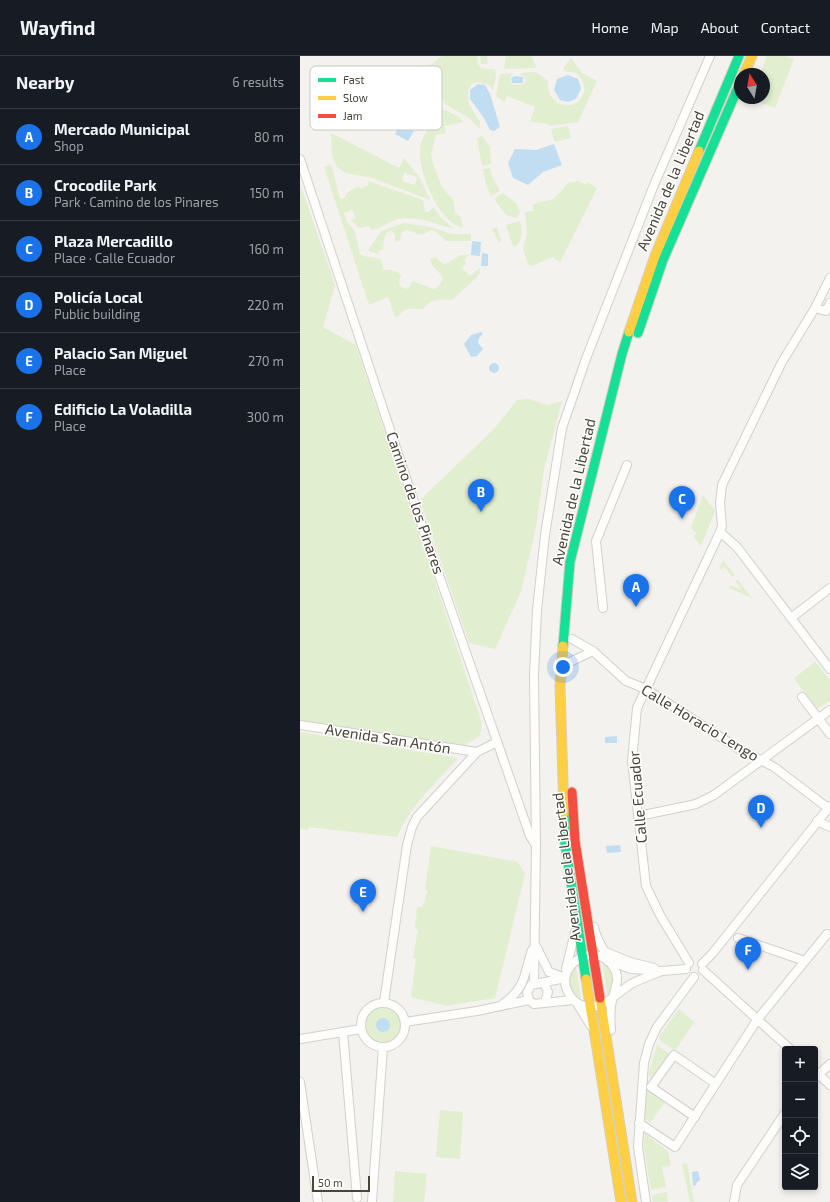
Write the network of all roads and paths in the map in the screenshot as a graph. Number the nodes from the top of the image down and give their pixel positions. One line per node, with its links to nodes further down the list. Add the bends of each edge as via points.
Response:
1 (710, 56): 33 (street, via 589,350 562,428 545,535 537,610 534,675)
2 (738, 56): 34 (main road, Avenida de la Libertad, via 655,256 622,354 570,562 560,686 565,843)
3 (752, 56): 4 (main road)
4 (747, 68)
5 (734, 97): 15 (main road, Avenida de la Libertad, via 663,260 630,358 579,563)
6 (300, 159): 25 (street, Camino de los Pinares)
7 (830, 278): 9 (street, Calle Ecuador)
8 (830, 303): 9 (street, via 826,311)
9 (815, 308): 11 (street, Calle Ecuador, via 782,362 722,485)
10 (627, 465): 13 (street, via 596,541)
11 (720, 532): 14 (street, via 737,547); 19 (street, Calle Ecuador)
12 (830, 588): 14 (street)
13 (603, 608)
14 (791, 618): 18 (street)
15 (572, 639): 16 (street, Calle Horacio Lengo); 17 (main road, Avenida de la Libertad)
16 (593, 651): 17 (street); 19 (street, Calle Horacio Lengo, via 626,681)
17 (570, 662): 32 (main road, Avenida de la Libertad, via 569,750)
18 (830, 669)
19 (646, 689): 27 (street, Calle Horacio Lengo, via 739,749); 29 (street, Calle Ecuador, via 637,708 632,761)
20 (802, 697): 22 (street)
21 (830, 710): 22 (street)
22 (818, 719): 24 (street); 27 (street)
23 (300, 725): 26 (street, Avenida San Antón)
24 (830, 734)
25 (497, 742): 26 (street); 33 (street, Camino de los Pinares, via 530,836)
26 (477, 752): 51 (street, via 417,817 412,827)
27 (761, 760): 28 (street, Calle Horacio Lengo); 29 (street, via 714,795 696,804)
28 (829, 807): 30 (street)
29 (639, 816): 42 (street, Calle Ecuador, via 646,886)
30 (817, 821): 31 (street); 43 (street)
31 (830, 827)
32 (575, 842): 38 (street, via 581,849 595,932); 39 (main road, Avenida de la Libertad)
33 (536, 845): 37 (street)
34 (574, 900): 39 (main road, Avenida de la Libertad); 46 (street, via 572,908 576,935 566,966)
35 (827, 934): 41 (street)
36 (738, 938): 41 (street)
37 (534, 943): 46 (street, via 549,972); 47 (street); 54 (street, via 520,988)
38 (606, 952): 40 (street); 44 (street)
39 (587, 956): 40 (street, Avenida de la Libertad, via 598,956); 46 (street, Avenida de la Libertad, via 571,965); 53 (main road); 55 (main road, Avenida de la Libertad)
40 (608, 961): 44 (street, Avenida de la Libertad, via 631,969); 48 (street, via 616,974)
41 (805, 961): 56 (street)
42 (688, 966): 43 (street, via 697,961); 44 (street); 45 (street, via 689,975)
43 (702, 967): 45 (street, via 700,976); 56 (street)
44 (662, 971): 48 (street, via 633,983)
45 (694, 977): 73 (street, via 657,1027 649,1044 644,1063)
46 (565, 978): 47 (street); 50 (street, via 568,993)
47 (538, 983): 49 (street, via 527,990); 52 (street, via 545,985 548,992)
48 (613, 997): 53 (street); 72 (street, via 610,1020 620,1094)
49 (529, 1000): 52 (street, via 538,1004); 54 (street)
50 (575, 1001): 52 (street); 55 (street); 59 (street)
51 (384, 1002): 57 (street, via 398,1008); 58 (street, via 366,1010 360,1022)
52 (545, 1002)
53 (600, 1005): 55 (street); 72 (main road)
54 (501, 1006): 57 (street)
55 (589, 1007): 59 (main road, Avenida de la Libertad)
56 (757, 1020): 62 (street); 68 (street)
57 (405, 1022): 63 (street, via 402,1037)
58 (361, 1029): 60 (street); 63 (street, via 368,1042)
59 (594, 1031): 77 (main road, Avenida de la Libertad)
60 (343, 1032): 61 (street); 74 (street)
61 (300, 1039)
62 (787, 1046)
63 (383, 1048): 76 (street)
64 (830, 1064): 65 (street)
65 (818, 1073)
66 (818, 1076): 69 (street)
67 (300, 1082): 75 (street)
68 (716, 1084): 70 (street); 70 (street, via 674,1056 651,1087)
69 (830, 1085)
70 (694, 1117): 73 (street, via 675,1147)
71 (782, 1118): 80 (street, via 737,1185)
72 (619, 1122): 78 (main road)
73 (639, 1123): 79 (street, via 638,1147)
74 (357, 1198)
75 (318, 1202)
76 (372, 1202)
77 (621, 1202)
78 (632, 1202)
79 (646, 1202)
80 (734, 1202)

